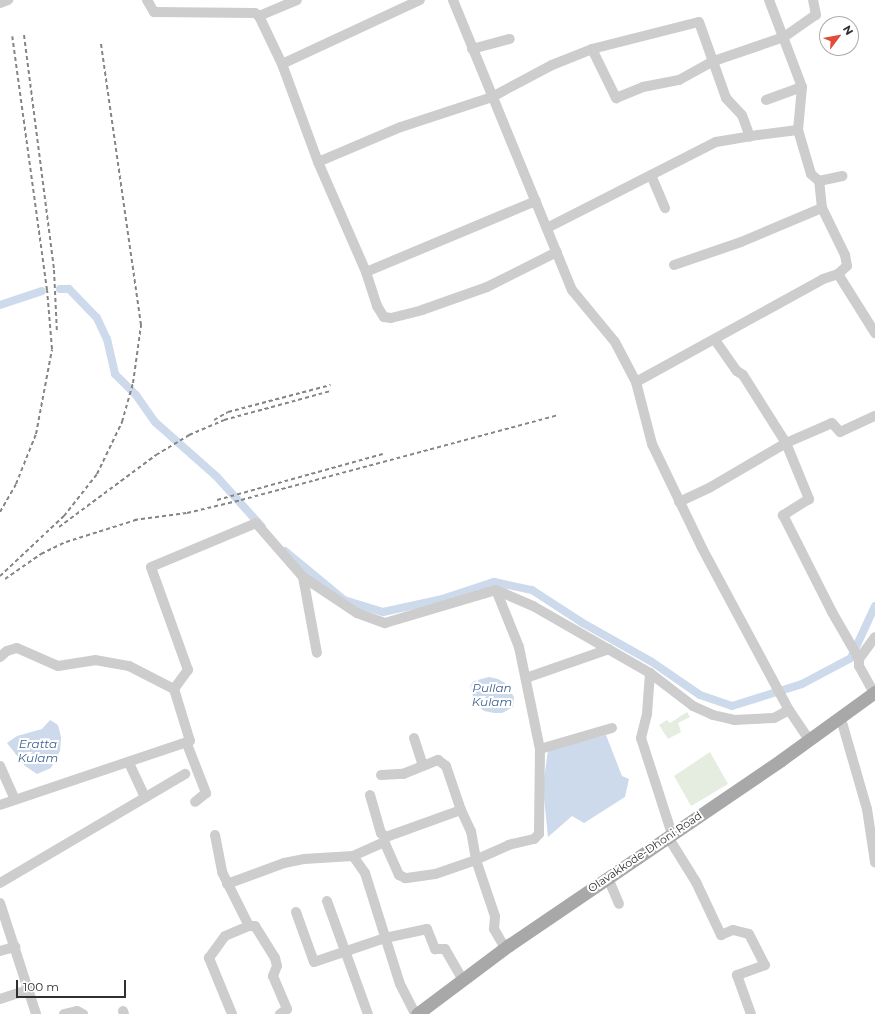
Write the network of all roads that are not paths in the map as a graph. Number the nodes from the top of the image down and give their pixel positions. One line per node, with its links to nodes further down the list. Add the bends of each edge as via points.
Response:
1 (8, 0): 8 (street)
2 (147, 0): 9 (street, via 154,12)
3 (297, 0): 9 (street)
4 (420, 0): 15 (street)
5 (453, 0): 12 (street)
6 (768, 0): 10 (street)
7 (813, 0): 10 (street, via 816,15)
8 (0, 3)
9 (259, 16): 15 (street)
10 (784, 37): 14 (street); 16 (street)
11 (510, 39): 12 (street)
12 (472, 49): 17 (street)
13 (592, 49): 14 (street, via 697,22 709,46); 14 (street, via 616,98 643,87 679,80); 17 (street, via 552,65)
14 (711, 62): 20 (street, via 726,98 742,115)
15 (282, 64): 21 (street)
16 (802, 87): 18 (street); 19 (street)
17 (492, 97): 21 (street, via 401,127); 25 (street)
18 (766, 100)
19 (798, 130): 20 (street); 24 (street, via 811,174)
20 (750, 136): 22 (street, via 716,142)
21 (318, 162): 31 (street)
22 (651, 175): 26 (street); 28 (street)
23 (842, 176): 24 (street)
24 (819, 181): 27 (street)
25 (536, 201): 28 (street); 31 (street)
26 (664, 208)
27 (822, 208): 30 (street, via 741,242); 32 (street, via 848,264)
28 (547, 228): 29 (street)
29 (557, 252): 31 (street, via 487,287 391,318 384,316 377,306); 35 (street, via 572,290 615,342)
30 (674, 265)
31 (366, 272)
32 (838, 274): 33 (street); 34 (street, via 823,279)
33 (875, 333)
34 (715, 340): 35 (street); 37 (street, via 737,371 743,375)
35 (636, 382): 38 (street, via 652,444)
36 (875, 416): 37 (street, via 840,432 832,423)
37 (786, 443): 38 (street, via 709,488); 45 (street, via 809,499 784,515)
38 (679, 502): 50 (street)
39 (303, 577): 40 (street, via 357,613 385,623); 43 (street); 48 (street, via 256,523 151,567 188,670)
40 (496, 590): 42 (street, via 534,606); 47 (street, via 519,647)
41 (875, 637): 45 (street)
42 (609, 649): 46 (street); 47 (street)
43 (316, 653)
44 (0, 657): 48 (street, via 7,651 17,648 58,666 109,660 129,666)
45 (859, 659): 49 (street, via 863,678)
46 (650, 672): 50 (street, via 693,706 713,716 734,720 774,718); 69 (street, via 647,714 641,738)
47 (526, 678): 56 (street)
48 (174, 689): 55 (street, via 188,730 190,741)
49 (874, 692): 51 (main road, Olavakkode-Dhoni Road)
50 (790, 710): 54 (street)
51 (841, 719): 54 (main road, Olavakkode-Dhoni Road); 73 (street, via 866,809)
52 (612, 728): 56 (street)
53 (414, 738): 59 (street)
54 (809, 740): 69 (main road, Olavakkode-Dhoni Road)
55 (187, 744): 57 (street); 65 (street, via 206,793)
56 (540, 749): 72 (street, via 540,834 534,839 509,845)
57 (129, 763): 63 (street); 64 (street)
58 (0, 766): 64 (street)
59 (423, 766): 61 (street, via 403,774); 67 (street, via 438,760 446,766)
60 (185, 774): 63 (street)
61 (381, 775)
62 (370, 795): 70 (street)
63 (145, 798): 75 (street)
64 (16, 800): 66 (street)
65 (195, 802)
66 (0, 805)
67 (461, 810): 70 (street); 72 (street, via 471,831)
68 (215, 835): 76 (street)
69 (670, 835): 74 (main road, Olavakkode-Dhoni Road); 97 (street, via 721,935 733,930 749,934 765,965 737,975)
70 (385, 840): 71 (street); 72 (street, via 398,875 405,878 435,874)
71 (353, 856): 76 (street, via 284,863); 82 (street, via 365,873)
72 (476, 860): 84 (street, via 495,916 494,929)
73 (875, 862)
74 (608, 878): 79 (street); 84 (main road, Olavakkode-Dhoni Road)
75 (0, 883)
76 (227, 884): 81 (street)
77 (327, 901): 85 (street)
78 (0, 903): 83 (street)
79 (619, 904)
80 (296, 912): 85 (street, via 314,962)
81 (249, 926): 93 (street, via 225,936 209,958); 94 (street, via 255,926 275,958 277,966 273,976 287,1009)
82 (385, 938): 85 (street); 87 (street, via 427,929 435,949 445,949); 96 (street, via 400,984)
83 (15, 947): 86 (street); 88 (street)
84 (505, 948): 87 (main road, Olavakkode-Dhoni Road)
85 (345, 950): 95 (street)
86 (0, 951)
87 (463, 980): 96 (main road, Olavakkode-Dhoni Road)
88 (28, 990): 89 (street); 90 (street)
89 (0, 999)
90 (36, 1014)
91 (64, 1014): 92 (street, via 77,1011)
92 (83, 1014)
93 (232, 1014)
94 (280, 1014)
95 (368, 1014)
96 (416, 1014)
97 (751, 1014)

